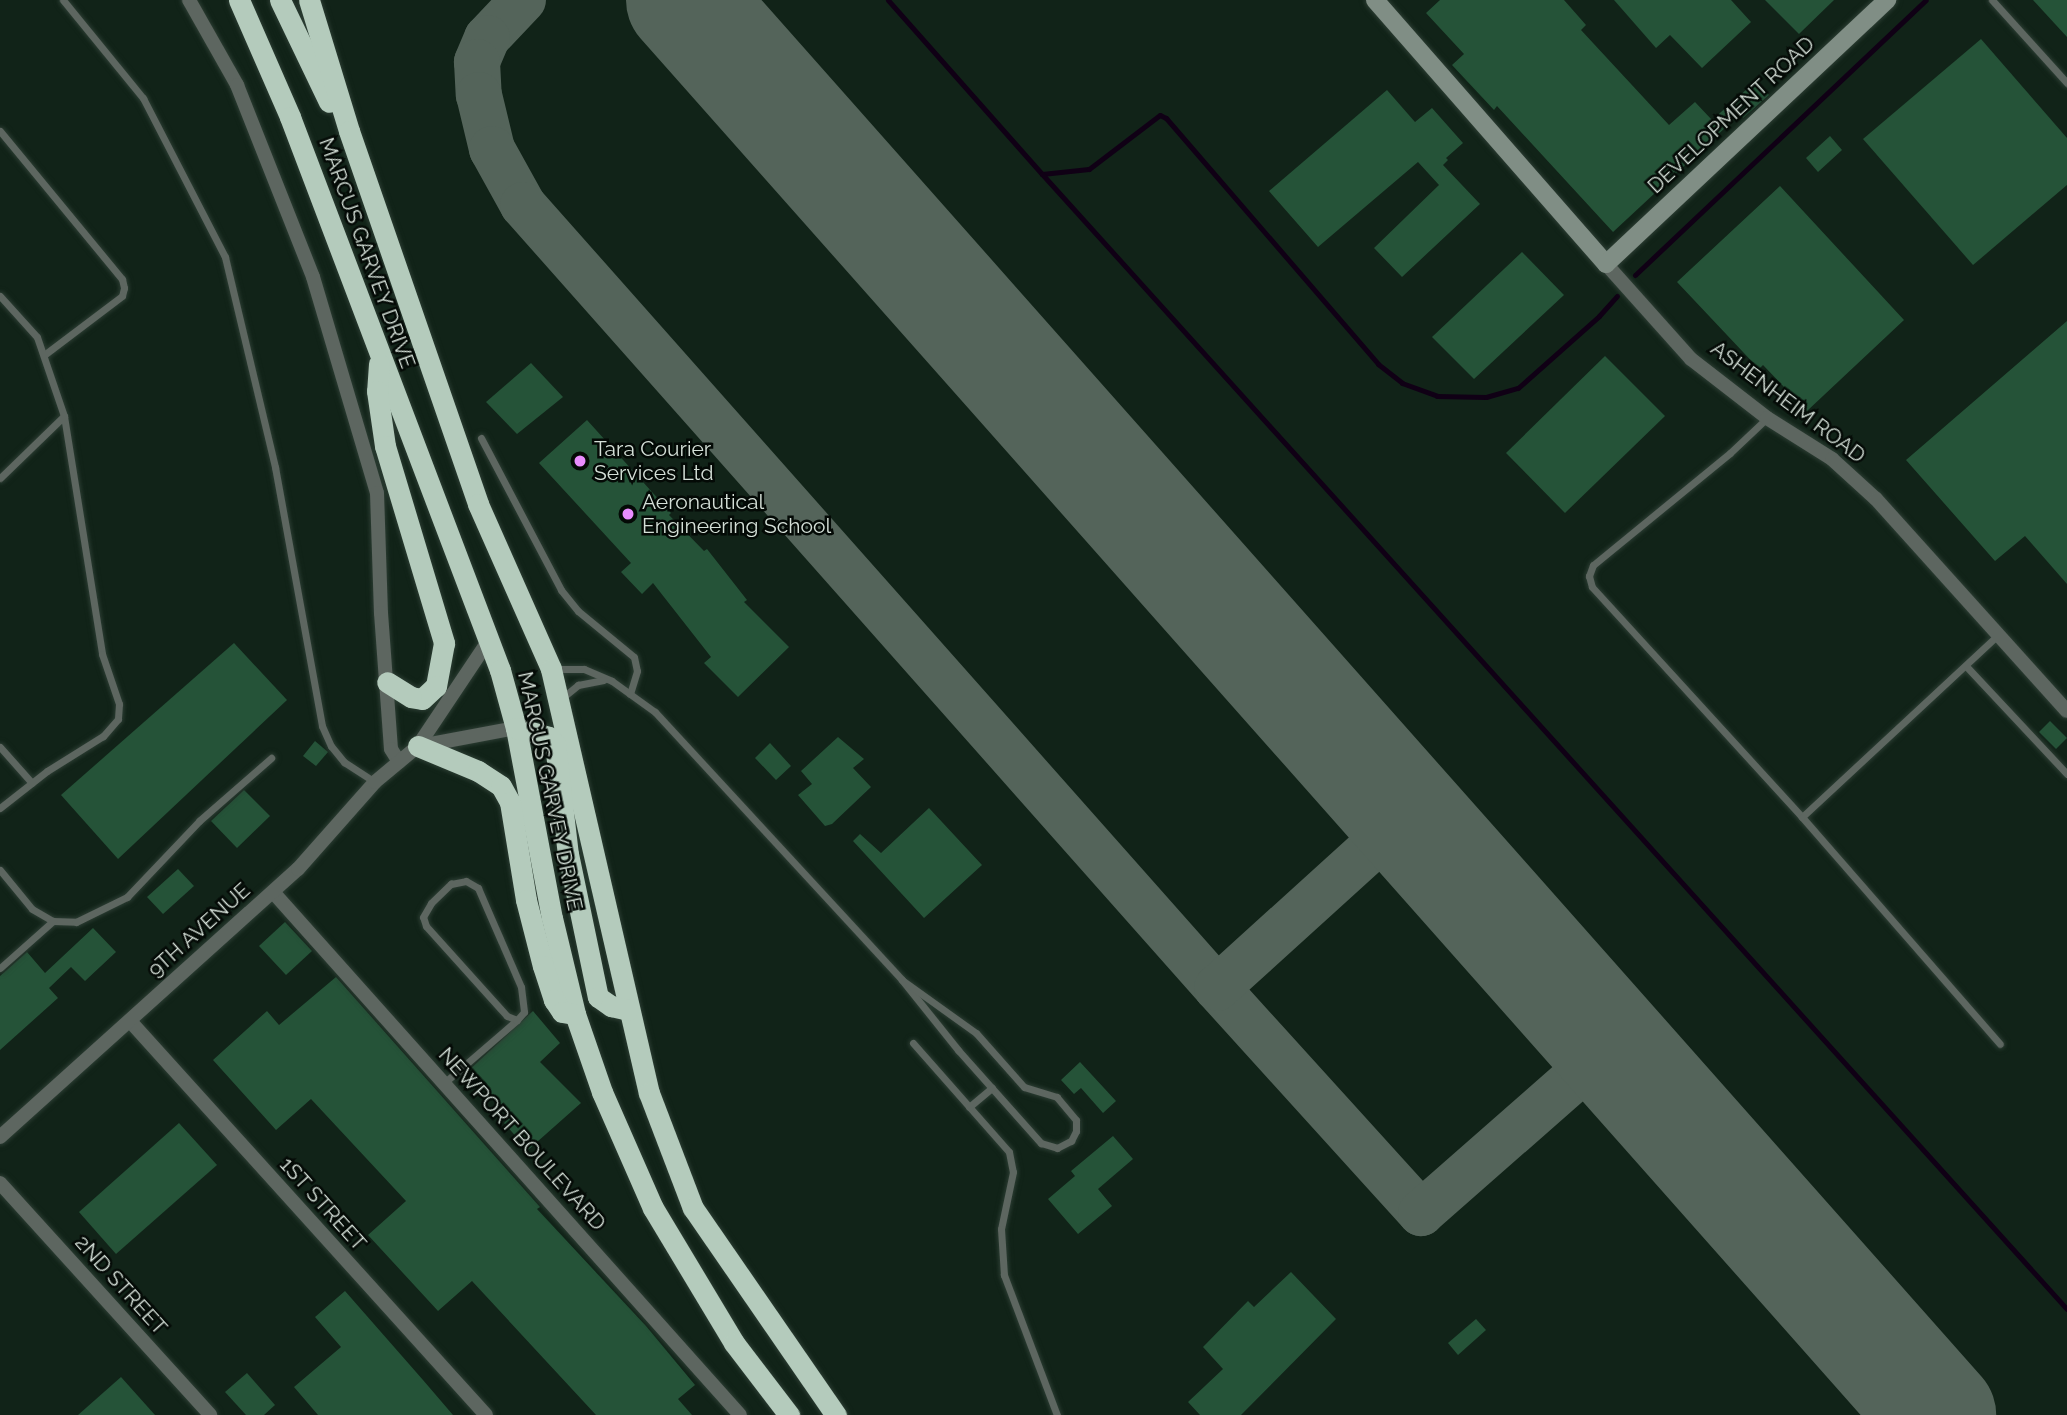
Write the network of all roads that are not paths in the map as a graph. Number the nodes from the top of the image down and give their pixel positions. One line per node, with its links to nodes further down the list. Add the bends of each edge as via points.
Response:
1 (63, 0): 37 (lane, via 143,98 225,257 275,467 322,726 344,762)
2 (190, 0): 27 (street, via 237,85 313,277 377,493)
3 (224, 0): 11 (highway)
4 (239, 0): 11 (highway, MARCUS GARVEY DRIVE)
5 (280, 0): 13 (highway)
6 (309, 0): 13 (highway, MARCUS GARVEY DRIVE)
7 (1375, 0): 14 (street, ASHENHEIM ROAD)
8 (1887, 0): 14 (street, DEVELOPMENT ROAD)
9 (1992, 0): 10 (lane)
10 (2067, 83)
11 (290, 117): 17 (highway, MARCUS GARVEY DRIVE)
12 (0, 131): 16 (lane, via 122,279 124,288 122,296)
13 (370, 193): 25 (highway, MARCUS GARVEY DRIVE, via 478,504)
14 (1606, 264): 19 (street, ASHENHEIM ROAD, via 1691,359)
15 (0, 296): 16 (lane, via 37,337)
16 (44, 355): 18 (lane)
17 (379, 359): 23 (highway, MARCUS GARVEY DRIVE); 27 (highway, via 377,391 385,446 444,643 436,686 422,699)
18 (64, 416): 21 (lane); 38 (lane, via 102,654 119,704 118,719 103,736)
19 (1767, 418): 22 (street, ASHENHEIM ROAD, via 1832,459 1876,499); 40 (lane, via 1593,565 1589,576 1592,587)
20 (481, 439): 28 (lane, via 561,590 578,611 634,657 637,671)
21 (0, 478)
22 (1998, 635): 24 (lane); 30 (street, ASHENHEIM ROAD)
23 (489, 640): 31 (highway, MARCUS GARVEY DRIVE); 32 (street, 9TH AVENUE)
24 (1966, 666): 36 (lane); 40 (lane)
25 (551, 669): 26 (lane, via 583,669); 29 (highway, MARCUS GARVEY DRIVE)
26 (612, 681): 28 (lane); 29 (lane, via 578,685)
27 (387, 682): 35 (street, via 391,749)
28 (630, 694): 45 (lane, via 655,712)
29 (560, 700): 46 (highway, MARCUS GARVEY DRIVE)
30 (2067, 711)
31 (516, 728): 32 (street, 9TH AVENUE); 46 (highway, via 549,737 555,744 568,854 598,997); 47 (highway, MARCUS GARVEY DRIVE)
32 (418, 746): 35 (street, 9TH AVENUE); 47 (highway, via 478,771 501,786 510,802 526,900 554,1000 562,1012)
33 (0, 747): 38 (lane)
34 (271, 758): 43 (lane, via 199,821 127,897 76,922)
35 (399, 762): 37 (street, 9TH AVENUE)
36 (2067, 774)
37 (375, 782): 42 (street, 9TH AVENUE)
38 (32, 783): 39 (lane)
39 (0, 808)
40 (1802, 817): 51 (lane)
41 (0, 870): 43 (lane, via 32,909)
42 (273, 892): 49 (street, 9TH AVENUE); 52 (street, NEWPORT BOULEVARD)
43 (53, 921): 44 (lane)
44 (0, 968)
45 (902, 980): 53 (lane); 53 (lane, via 976,1033 1024,1087 1057,1097 1074,1115 1074,1136 1062,1146 1046,1146)
46 (628, 1010): 61 (highway, MARCUS GARVEY DRIVE, via 649,1093 693,1208)
47 (575, 1014): 60 (highway, MARCUS GARVEY DRIVE, via 602,1092 653,1208 734,1343)
48 (517, 1020): 48 (lane, via 524,1012 521,987 478,888 466,881 451,884 431,903 424,917 426,926 507,1016); 52 (lane)
49 (130, 1021): 55 (street, 9TH AVENUE); 58 (street, 1ST STREET)
50 (913, 1043): 54 (lane)
51 (2000, 1044)
52 (443, 1083): 59 (street, NEWPORT BOULEVARD)
53 (992, 1087): 54 (lane)
54 (969, 1107): 62 (lane, via 1009,1152 1012,1162 1013,1182 1001,1229 1004,1275)
55 (0, 1137)
56 (0, 1182): 57 (street, 2ND STREET)
57 (210, 1415)
58 (485, 1415)
59 (740, 1415)
60 (789, 1415)
61 (836, 1415)
62 (1057, 1415)

